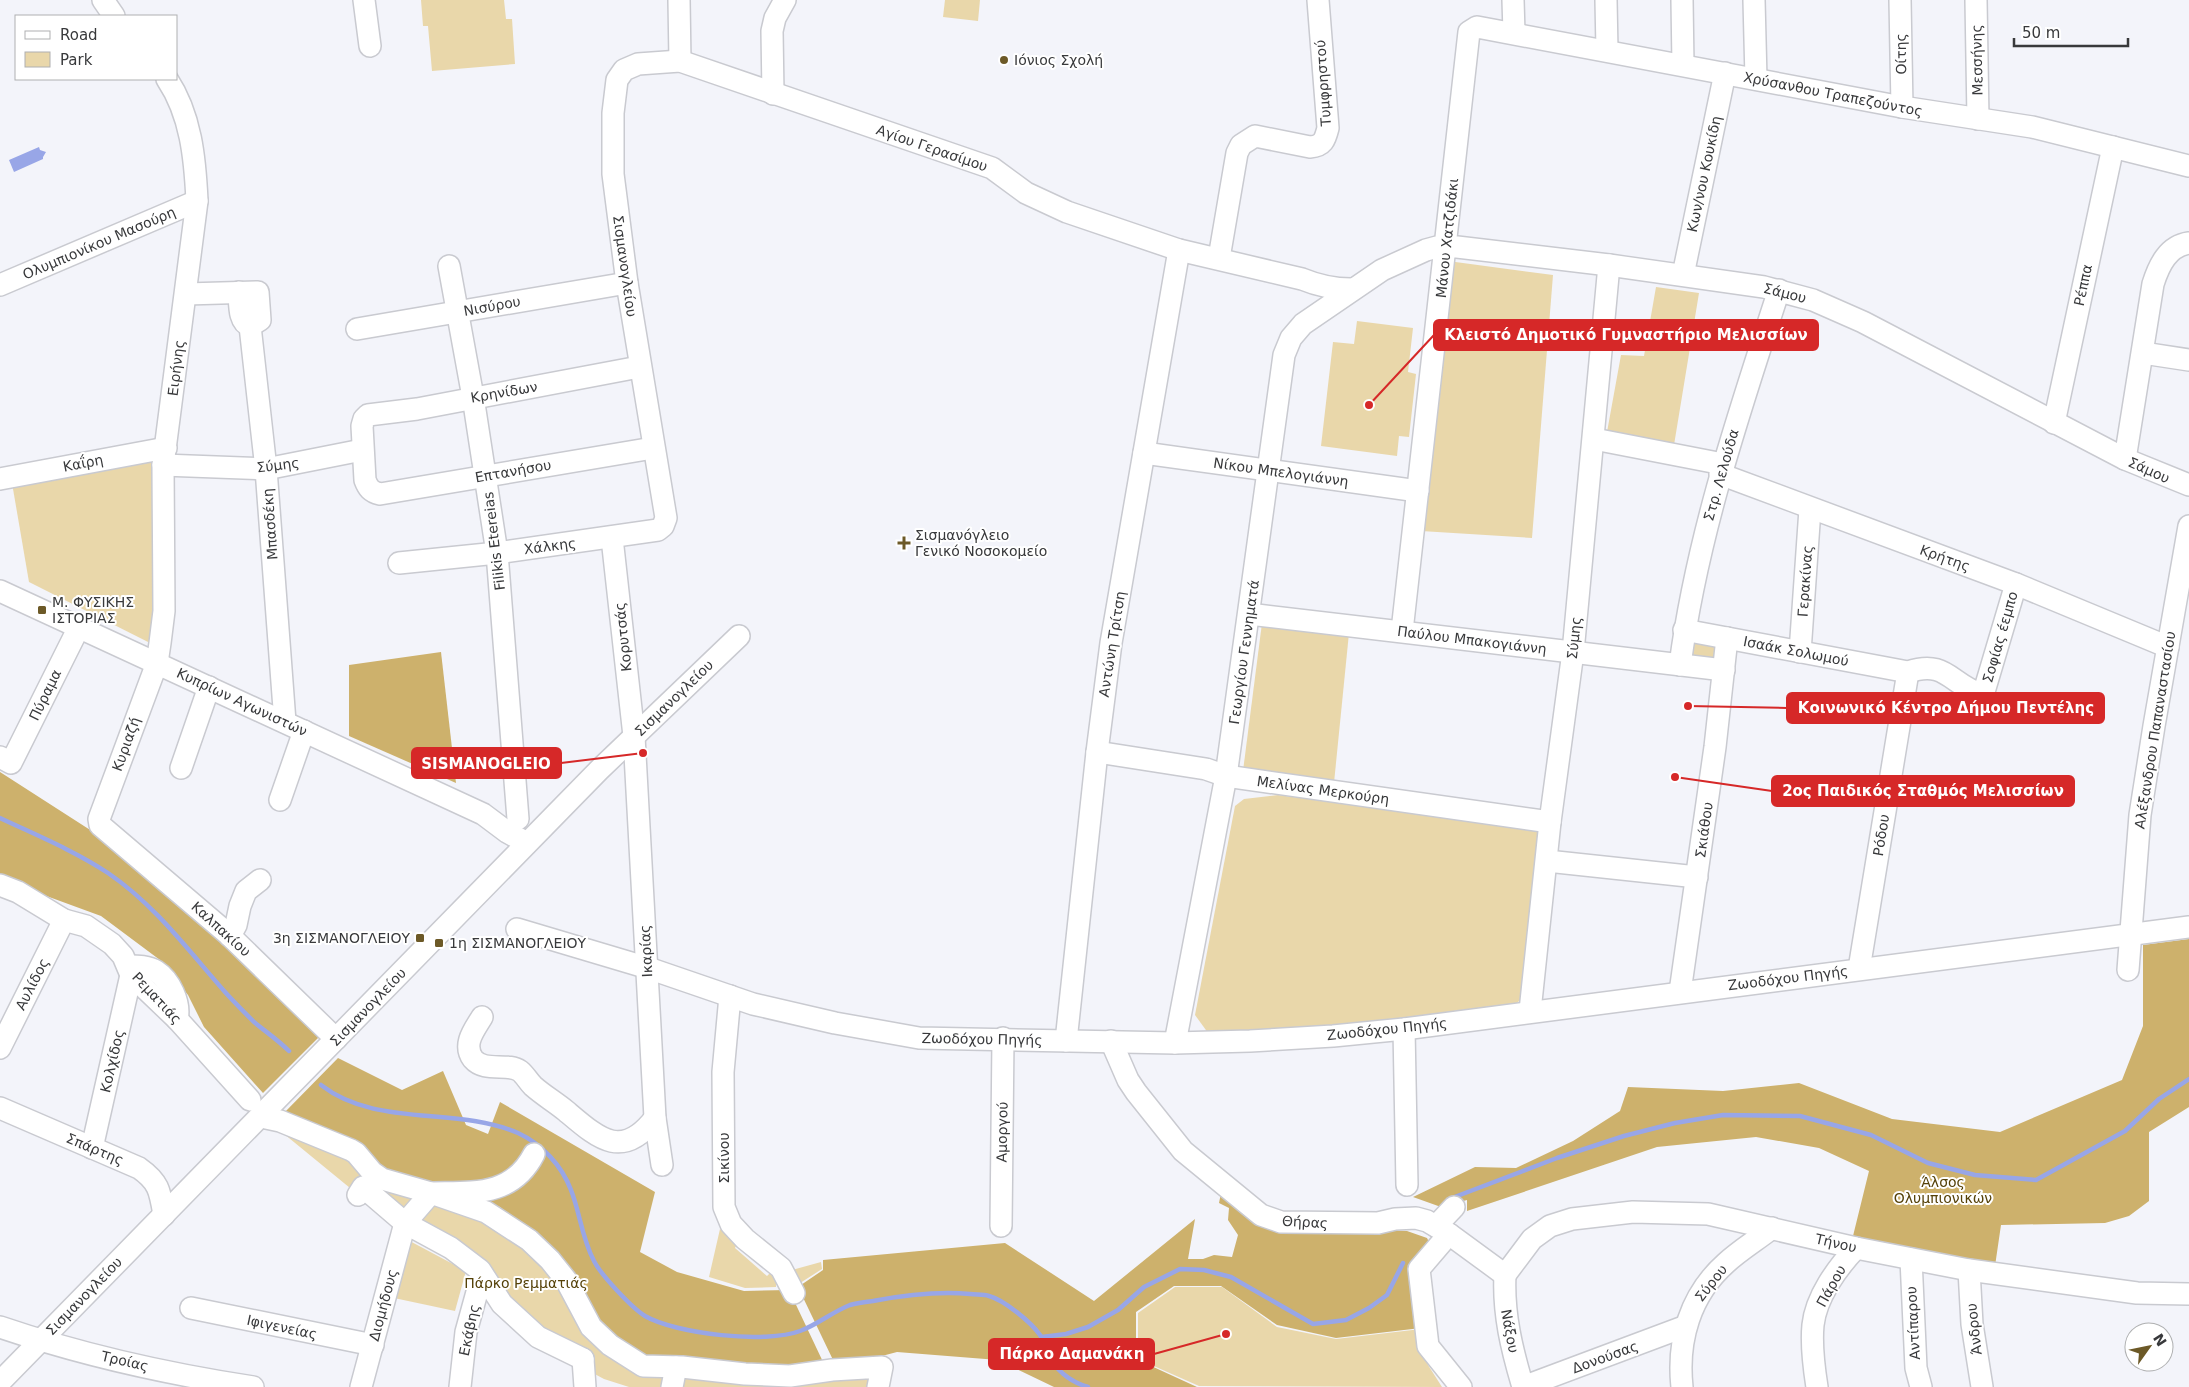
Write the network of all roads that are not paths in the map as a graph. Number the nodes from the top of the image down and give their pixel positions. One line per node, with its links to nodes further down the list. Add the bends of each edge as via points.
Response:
1 (103, 0): 12 (street)
2 (364, 0): 15 (street)
3 (679, 0): 17 (street)
4 (785, 0): 22 (street, via 772,32)
5 (1318, 0): 31 (street, Τυμφρηστού, via 1328,128 1326,137 1317,146 1255,136 1241,145)
6 (1513, 0): 14 (street)
7 (1606, 0): 16 (street)
8 (1682, 0): 18 (street)
9 (1754, 0): 20 (street)
10 (1900, 0): 23 (street, Οίτης)
11 (1976, 0): 24 (street, Μεσσήνης)
12 (113, 15)
13 (1477, 27): 14 (street, Χρύσανθου Τραπεζούντος); 29 (street, Μάνου Χατζιδάκι, via 1469,32)
14 (1514, 32): 16 (street, Χρύσανθου Τραπεζούντος)
15 (370, 46)
16 (1607, 50): 18 (street, Χρύσανθου Τραπεζούντος)
17 (680, 61): 22 (street, Αγίου Γερασίμου); 35 (street, Σισμανογλείου, via 633,65 624,70 617,80 613,174)
18 (1684, 65): 19 (street, Χρύσανθου Τραπεζούντος)
19 (1725, 73): 20 (street, Χρύσανθου Τραπεζούντος); 34 (street, Κων/νου Κουκίδη)
20 (1756, 79): 23 (street, Χρύσανθου Τραπεζούντος)
21 (168, 80): 27 (street, Ειρήνης, via 177,95 189,132)
22 (773, 94): 30 (street, Αγίου Γερασίμου, via 992,168 1026,194 1067,212)
23 (1902, 107): 24 (street, Χρύσανθου Τραπεζούντος)
24 (1978, 119): 25 (street, Χρύσανθου Τραπεζούντος, via 2032,127)
25 (2113, 148): 26 (street, Χρύσανθου Τραπεζούντος); 46 (street, Ρέππα)
26 (2189, 166)
27 (197, 201): 36 (street, Ολυμπιονίκου Μασούρη); 39 (street, Ειρήνης)
28 (2189, 243): 42 (street, via 2176,247 2157,271)
29 (1446, 246): 32 (street, Σάμου); 37 (street, Σάμου, via 1404,258); 59 (street, Μάνου Χατζιδάκι)
30 (1179, 250): 31 (street, Αγίου Γερασίμου); 50 (street, Αντώνη Τρίτση)
31 (1219, 258): 37 (street, Αγίου Γερασίμου, via 1334,290)
32 (1609, 265): 34 (street, Σάμου); 47 (street, Σύμης)
33 (449, 266): 40 (street, Filikis Etereias)
34 (1683, 275): 38 (street, Σάμου)
35 (627, 283): 40 (street, Νισύρου); 44 (street, Σισμανογλείου)
36 (0, 285)
37 (1351, 289): 55 (street, Γεωργίου Γεννηματά, via 1304,324 1291,338 1284,355)
38 (1778, 290): 46 (street, Σάμου, via 1813,300 1863,322); 54 (street, Στρ. Λελούδα)
39 (186, 294): 51 (street, Ειρήνης); 53 (street, Μπασδέκη, via 249,292 242,319 250,326)
40 (457, 312): 41 (street, Νισύρου); 45 (street, Filikis Etereias)
41 (356, 329)
42 (2143, 353): 43 (street); 52 (street)
43 (2189, 360)
44 (639, 367): 45 (street, Κρηνίδων); 48 (street, Σισμανογλείου)
45 (473, 397): 49 (street, Κρηνίδων, via 368,415 362,426); 56 (street, Filikis Etereias)
46 (2054, 423): 52 (street, Σάμου)
47 (1594, 439): 54 (street, Κρήτης); 74 (street, Σύμης)
48 (653, 448): 56 (street, Επτανήσου); 62 (street, Σισμανογλείου, via 665,522 658,530)
49 (362, 450): 53 (street, Σύμης); 56 (street, Επτανήσου, via 365,480 374,493)
50 (1144, 453): 55 (street, Νίκου Μπελογιάννη); 84 (street, Αντώνη Τρίτση, via 1111,643)
51 (164, 456): 53 (street, Σύμης); 57 (street, Καΐρη); 76 (street, Ειρήνης, via 164,611)
52 (2125, 459): 58 (street, Σάμου)
53 (266, 469): 81 (street, Μπασδέκη)
54 (1721, 469): 60 (street, Κρήτης); 69 (street, Στρ. Λελούδα)
55 (1269, 471): 59 (street, Νίκου Μπελογιάννη); 67 (street, Γεωργίου Γεννηματά)
56 (486, 475): 63 (street, Filikis Etereias)
57 (0, 479)
58 (2189, 485)
59 (1418, 491): 70 (street, Μάνου Χατζιδάκι)
60 (1810, 509): 65 (street, Κρήτης); 75 (street, Γερακίνας)
61 (2189, 526): 73 (street, Αλέξανδρου Παπαναστασίου)
62 (612, 538): 63 (street, Χάλκης); 83 (street, Κορυτσάς)
63 (497, 553): 64 (street, Χάλκης); 90 (street, Filikis Etereias)
64 (399, 563)
65 (2016, 584): 73 (street, Κρήτης); 79 (street, Σοφίας έεμπο, via 1983,695 1970,691 1938,668)
66 (0, 591): 68 (street, Κυπρίων Αγωνιστών)
67 (1249, 614): 70 (street, Παύλου Μπακογιάννη); 87 (street, Γεωργίου Γεννηματά)
68 (79, 627): 76 (street, Κυπρίων Αγωνιστών); 85 (street, Πύραμα)
69 (1684, 630): 72 (street, Ισαάκ Σολωμού); 77 (street, Στρ. Λελούδα)
70 (1402, 631): 74 (street, Παύλου Μπακογιάννη)
71 (739, 636): 83 (street, Σισμανογλείου)
72 (1727, 638): 75 (street, Ισαάκ Σολωμού); 78 (street, Σκιάθου)
73 (2168, 647): 102 (street, Αλέξανδρου Παπαναστασίου, via 2140,815)
74 (1573, 652): 77 (street, Παύλου Μπακογιάννη); 91 (street, Σύμης)
75 (1800, 652): 79 (street, Ισαάκ Σολωμού)
76 (157, 663): 80 (street, Κυπρίων Αγωνιστών); 92 (street, Κυριαζή, via 99,819)
77 (1680, 665): 78 (street, Παύλου Μπακογιάννη)
78 (1724, 670): 96 (street, Σκιάθου)
79 (1908, 672): 105 (street, Ρόδου)
80 (210, 687): 81 (street, Κυπρίων Αγωνιστών); 86 (street)
81 (285, 722): 82 (street, Κυπρίων Αγωνιστών)
82 (304, 731): 88 (street); 89 (street, Κυπρίων Αγωνιστών)
83 (634, 736): 93 (street, Σισμανογλείου); 104 (street, Ικαρίας)
84 (1097, 752): 87 (street, Μελίνας Μερκούρη, via 1206,769); 115 (street, Αντώνη Τρίτση)
85 (6, 760)
86 (181, 768)
87 (1226, 776): 91 (street, Μελίνας Μερκούρη); 117 (street, Γεωργίου Γεννηματά)
88 (280, 800)
89 (489, 819): 90 (street, Κυπρίων Αγωνιστών, via 504,815); 93 (street, Κυπρίων Αγωνιστών, via 506,832); 95 (street, via 502,848)
90 (518, 819): 93 (street, Κυπρίων Αγωνιστών)
91 (1550, 822): 94 (street, Σύμης)
92 (100, 824): 103 (street, Καλπακίου)
93 (532, 838): 95 (street, Σισμανογλείου)
94 (1547, 861): 96 (street); 110 (street, Σύμης)
95 (501, 869): 114 (street, Σισμανογλείου)
96 (1697, 877): 108 (street, Σκιάθου)
97 (260, 880): 103 (street, via 246,891)
98 (0, 885): 99 (street, Ρεματιάς)
99 (64, 920): 106 (street, Ρεματιάς, via 86,926 98,934 118,950); 118 (street, Αυλίδος)
100 (2189, 927): 102 (street, Ζωοδόχου Πηγής)
101 (517, 928): 104 (street, Ζωοδόχου Πηγής)
102 (2130, 935): 105 (street, Ζωοδόχου Πηγής); 107 (street, Αλέξανδρου Παπαναστασίου)
103 (230, 936): 114 (street, Καλπακίου)
104 (648, 968): 109 (street, Ζωοδόχου Πηγής); 121 (street, Ικαρίας)
105 (1859, 969): 108 (street, Ζωοδόχου Πηγής)
106 (130, 970): 119 (street, Ρεματιάς); 122 (street, Κολχίδος)
107 (2128, 970)
108 (1680, 992): 110 (street, Ζωοδόχου Πηγής)
109 (730, 996): 113 (street, Ζωοδόχου Πηγής, via 835,1023 919,1038); 139 (street, Σικίνου, via 723,1072 724,1207 731,1224 744,1239 781,1268)
110 (1530, 1011): 112 (street, Ζωοδόχου Πηγής)
111 (482, 1017): 121 (street, via 469,1041 473,1059 480,1064 518,1070 532,1086 597,1137 607,1141 626,1140 647,1129)
112 (1404, 1029): 117 (street, Ζωοδόχου Πηγής, via 1333,1036); 125 (street)
113 (1003, 1038): 115 (street, Ζωοδόχου Πηγής); 131 (street, Αμοργού)
114 (336, 1039): 119 (street, Σισμανογλείου)
115 (1066, 1041): 116 (street, Ζωοδόχου Πηγής)
116 (1111, 1042): 117 (street, Ζωοδόχου Πηγής); 133 (street, Θήρας, via 1128,1080 1183,1151 1260,1215 1281,1222 1378,1223 1416,1218)
117 (1175, 1043)
118 (0, 1048)
119 (256, 1107): 126 (street, via 266,1118 351,1150 382,1180); 129 (street, Σισμανογλείου)
120 (0, 1108): 122 (street, Σπάρτης)
121 (655, 1118): 124 (street, Ικαρίας)
122 (92, 1148): 129 (street, Σπάρτης, via 148,1175 159,1188)
123 (534, 1154): 126 (street, via 526,1170 514,1180 490,1190)
124 (662, 1165)
125 (1407, 1184)
126 (431, 1193): 130 (street); 144 (street, via 486,1212 529,1240 566,1280 591,1327)
127 (358, 1195): 130 (street, via 363,1187)
128 (1454, 1207): 133 (street)
129 (164, 1215): 145 (street, Σισμανογλείου)
130 (405, 1223): 137 (street, via 451,1248); 146 (street, Διομήδους)
131 (1001, 1226)
132 (1772, 1228): 134 (street, Τήνου); 138 (street, Τήνου, via 1708,1214 1633,1212 1572,1219 1550,1226 1532,1239); 142 (street, Σύρου, via 1726,1263 1710,1280 1696,1301)
133 (1442, 1230): 138 (street, Θήρας); 157 (street, via 1419,1269 1428,1346)
134 (1856, 1248): 135 (street, Τήνου); 160 (street, Πάρου, via 1844,1260 1818,1306 1813,1325)
135 (1911, 1259): 136 (street, Τήνου); 161 (street, Αντίπαρου, via 1916,1368)
136 (1970, 1270): 140 (street, Τήνου, via 2137,1293); 151 (street, Άνδρου, via 1972,1324)
137 (482, 1274): 147 (street, via 502,1304 538,1337); 154 (street, Εκάβης, via 466,1332)
138 (1505, 1274): 158 (street, Νάξου, via 1507,1325)
139 (794, 1292)
140 (2189, 1294)
141 (191, 1308): 146 (street, Ιφιγενείας)
142 (1686, 1326): 158 (street, Δονούσας); 159 (street, Σύρου, via 1681,1344)
143 (0, 1328): 145 (street, Τροίας)
144 (601, 1337): 147 (street); 148 (street, via 643,1366)
145 (40, 1341): 150 (street, Σισμανογλείου); 152 (street, Τροίας)
146 (373, 1345): 153 (street, Διομήδους)
147 (583, 1359): 155 (street)
148 (674, 1377): 149 (street, via 716,1369)
149 (743, 1380): 156 (street, via 882,1368)
150 (0, 1382)
151 (1986, 1386)
152 (253, 1387)
153 (361, 1387)
154 (460, 1387)
155 (585, 1387)
156 (878, 1387)
157 (1461, 1387)
158 (1523, 1387)
159 (1682, 1387)
160 (1817, 1387)
161 (1921, 1387)

